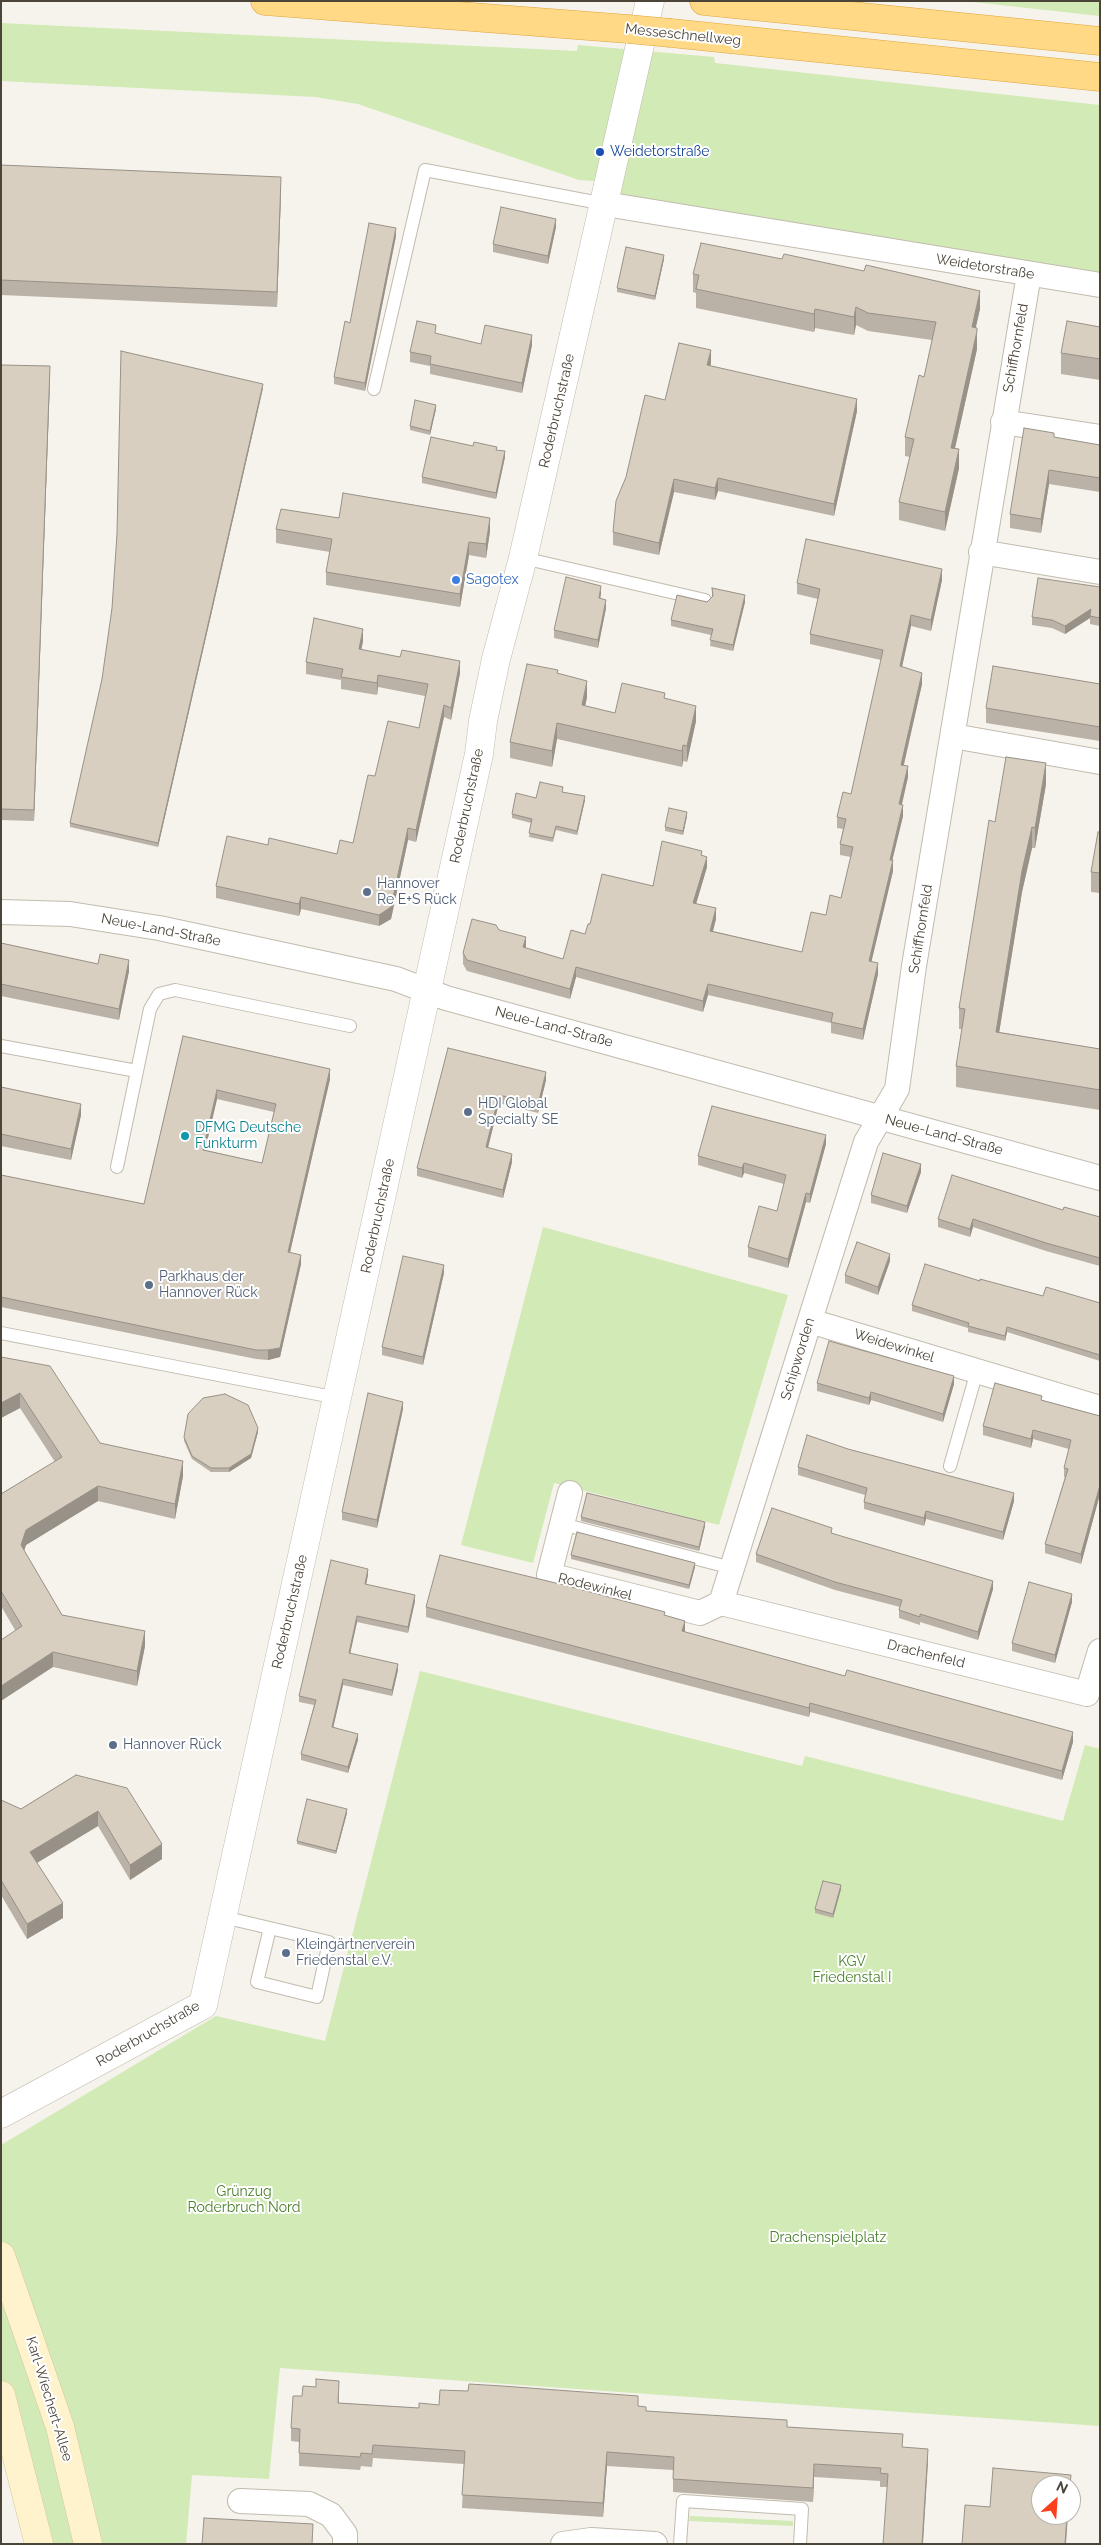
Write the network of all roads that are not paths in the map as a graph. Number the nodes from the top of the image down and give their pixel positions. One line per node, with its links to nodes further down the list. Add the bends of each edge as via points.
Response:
1 (264, 1): 5 (highway, Messeschnellweg, bridge, via 628,29)
2 (650, 1): 6 (street, Roderbruchstraße)
3 (704, 1): 4 (highway)
4 (1100, 41)
5 (1100, 77)
6 (605, 204): 7 (street, Weidetorstraße); 9 (lane, via 424,170); 13 (street, Roderbruchstraße)
7 (1029, 274): 8 (street, Weidetorstraße); 10 (street, Schiffhornfeld)
8 (1100, 285)
9 (374, 389)
10 (1004, 422): 11 (street); 12 (street, Schiffhornfeld)
11 (1100, 437)
12 (982, 552): 14 (street); 16 (street, Schiffhornfeld)
13 (523, 558): 15 (lane); 19 (street, Roderbruchstraße, via 498,650 479,754)
14 (1100, 572)
15 (705, 600)
16 (953, 736): 17 (street); 23 (street, Schiffhornfeld, via 897,1089)
17 (1100, 762)
18 (1, 912): 19 (street, Neue-Land-Straße, via 70,914 159,928 396,979)
19 (427, 990): 23 (street, Neue-Land-Straße, via 446,998); 29 (street, Roderbruchstraße)
20 (350, 1026): 22 (lane, via 175,990 159,994 150,1009)
21 (1, 1046): 22 (lane)
22 (137, 1071): 24 (lane)
23 (881, 1118): 25 (street, Neue-Land-Straße); 26 (street, Schipworden, via 866,1142)
24 (117, 1167)
25 (1100, 1178)
26 (810, 1321): 28 (street, Weidewinkel); 34 (street, Schipworden)
27 (1, 1333): 29 (lane)
28 (978, 1371): 30 (street, Weidewinkel); 31 (lane)
29 (338, 1398): 37 (street, Roderbruchstraße)
30 (1100, 1408)
31 (950, 1466)
32 (570, 1493): 33 (street, Rodewinkel)
33 (562, 1524): 34 (lane); 35 (street, Rodewinkel, via 549,1575 700,1613)
34 (732, 1568): 35 (street, Schipworden)
35 (722, 1603): 36 (street, Drachenfeld, via 1088,1694)
36 (1100, 1651)
37 (223, 1917): 38 (lane); 39 (street, Roderbruchstraße, via 203,2005)
38 (270, 1928): 38 (lane, via 329,1942 317,1997 257,1982)
39 (1, 2114)
40 (1, 2256): 44 (main road, Karl-Wiechert-Allee, via 60,2427)
41 (1, 2394): 43 (main road)
42 (240, 2501): 45 (street, via 309,2504 331,2514 344,2534)
43 (39, 2544)
44 (88, 2544)
45 (345, 2544)
46 (563, 2544): 47 (street, via 591,2540)
47 (655, 2544)
48 (680, 2544): 49 (lane, via 683,2501 802,2509)
49 (800, 2544)

